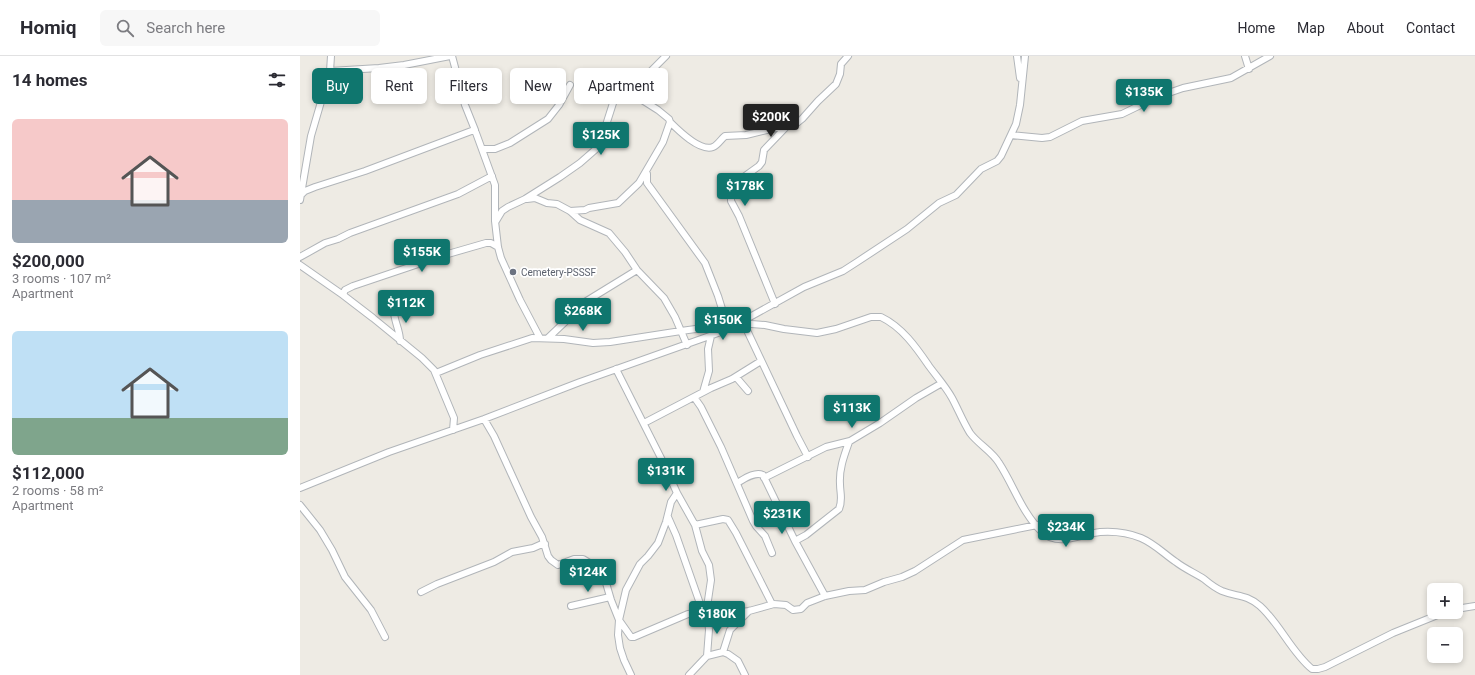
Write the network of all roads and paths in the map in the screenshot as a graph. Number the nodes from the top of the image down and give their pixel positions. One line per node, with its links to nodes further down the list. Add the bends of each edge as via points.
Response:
1 (331, 56): 9 (street)
2 (451, 56): 11 (street, via 404,65); 20 (street)
3 (666, 56): 10 (street)
4 (848, 56): 19 (street, via 841,64 839,79 832,90 799,122)
5 (1017, 56): 14 (street)
6 (1025, 56): 14 (street)
7 (1245, 56): 12 (street)
8 (1270, 56): 12 (street)
9 (330, 68)
10 (655, 68)
11 (363, 69)
12 (1249, 69): 21 (street, via 1231,78 1183,88 1157,97 1122,114 1082,121 1050,137)
13 (570, 85): 22 (street, via 548,119 510,143 495,149)
14 (1022, 87): 21 (street, via 1016,124)
15 (320, 104): 25 (street, via 311,136)
16 (613, 104): 26 (street, via 596,149 574,168)
17 (649, 104): 18 (street)
18 (670, 122): 19 (street, via 685,137 708,148 715,146 725,136 746,135); 23 (street)
19 (788, 125): 34 (street, via 764,150 759,166 734,184 731,196)
20 (475, 130): 22 (street); 25 (street, via 365,171 315,186)
21 (1011, 135): 34 (street, via 999,160 981,169 956,195 939,203 907,229 843,271 804,287)
22 (482, 149): 24 (street)
23 (647, 172): 27 (street, via 640,183 618,203); 37 (street, via 647,183 705,263)
24 (492, 176): 28 (street, via 495,185); 30 (street, via 458,194 350,233)
25 (300, 197)
26 (526, 199): 27 (street, via 535,198 557,204); 28 (street, via 508,207)
27 (570, 211): 32 (street, via 580,220 609,233)
28 (495, 223): 29 (street)
29 (498, 247): 33 (street, via 486,243 448,254 353,286 345,290); 40 (street, via 520,300)
30 (300, 257)
31 (300, 265): 33 (street)
32 (637, 270): 38 (street, via 664,298); 41 (street, via 580,305)
33 (343, 295): 42 (street)
34 (774, 304): 36 (street)
35 (394, 305): 42 (street, via 393,315 400,332)
36 (742, 324): 37 (street); 39 (street); 44 (street); 48 (street, via 817,333 871,317 881,317 918,348)
37 (727, 325): 38 (street)
38 (681, 331): 41 (street, via 593,343); 43 (street)
39 (711, 336): 43 (street); 50 (street, via 708,349 709,371)
40 (540, 338): 41 (street); 46 (street, via 526,339)
41 (548, 338)
42 (400, 342): 46 (street, via 422,358)
43 (687, 345): 45 (street)
44 (761, 361): 47 (street); 56 (street)
45 (616, 369): 52 (street); 53 (street)
46 (436, 373): 54 (street, via 454,418)
47 (736, 377): 49 (street); 50 (street)
48 (942, 383): 55 (street); 64 (street, via 970,433 996,458)
49 (748, 391)
50 (703, 392): 51 (street)
51 (694, 398): 53 (street); 58 (street, via 701,407)
52 (484, 419): 54 (street); 66 (street)
53 (644, 423): 60 (street)
54 (453, 430): 59 (street, via 389,452)
55 (849, 442): 56 (street, via 831,445); 65 (street, via 841,465 842,495 839,509)
56 (808, 457): 57 (street)
57 (764, 478): 58 (street, via 759,473); 65 (street)
58 (737, 483): 67 (street, via 753,521 765,536)
59 (300, 488)
60 (677, 493): 62 (street, via 671,502); 63 (street)
61 (300, 505): 79 (street, via 320,530 346,577 371,610)
62 (668, 517): 76 (street); 78 (street, via 658,543 640,564 626,590)
63 (695, 525): 71 (street, via 728,520); 76 (street, via 702,551 710,567)
64 (1037, 526): 69 (street, via 963,540 902,577 865,590); 77 (street, via 1046,535 1058,539 1108,532 1142,538 1220,590 1252,600 1312,669 1325,667 1393,633)
65 (795, 541): 69 (street)
66 (545, 544): 68 (street, via 512,552); 70 (street, via 551,560 558,565 578,558 588,562 603,578)
67 (772, 553)
68 (421, 592)
69 (825, 596): 71 (street, via 801,609 794,610 786,605)
70 (610, 597): 72 (street); 78 (street)
71 (772, 604): 75 (street)
72 (571, 606)
73 (1475, 606): 74 (street)
74 (1463, 608)
75 (749, 611): 76 (street); 80 (street, via 730,630)
76 (706, 615): 78 (street, via 688,614 634,637 629,635); 81 (street, via 709,630)
77 (1428, 619)
78 (619, 620): 82 (street, via 620,648)
79 (385, 637)
80 (723, 652): 81 (street); 84 (street, via 738,661)
81 (707, 656): 83 (street)
82 (631, 675)
83 (689, 675)
84 (745, 675)

